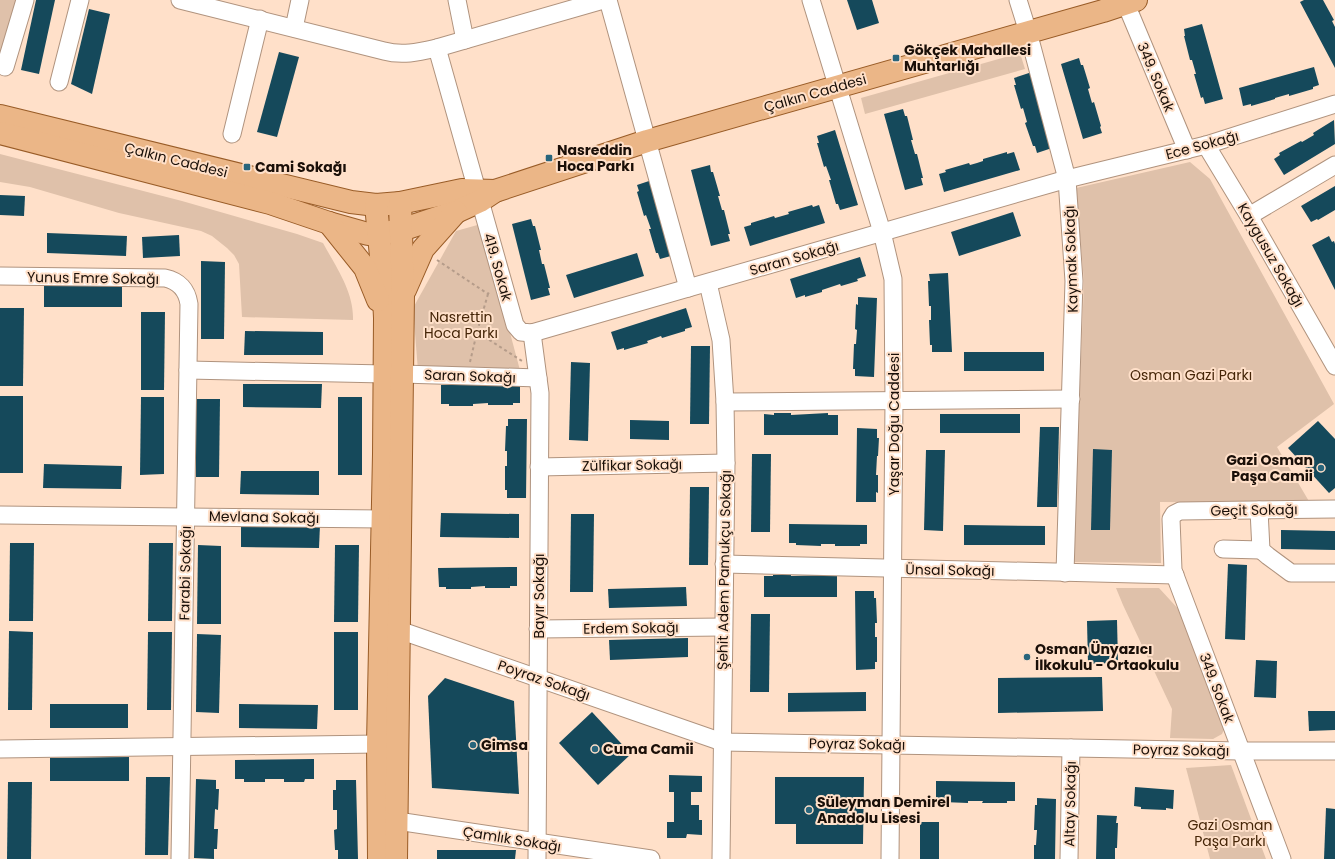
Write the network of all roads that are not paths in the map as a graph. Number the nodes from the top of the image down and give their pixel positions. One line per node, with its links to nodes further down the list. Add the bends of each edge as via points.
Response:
1 (25, 0): 17 (street)
2 (80, 0): 18 (street)
3 (184, 0): 12 (street)
4 (300, 0): 13 (street)
5 (457, 0): 15 (street)
6 (603, 0): 15 (street)
7 (608, 0): 24 (street)
8 (811, 0): 19 (street, Yaşar Doğu Caddesi)
9 (1018, 0): 14 (street, Kaymak Sokağı)
10 (1131, 2): 11 (main road, Çalkın Caddesi); 26 (street, 349. Sokak)
11 (1099, 6): 14 (main road, Çalkın Caddesi)
12 (260, 19): 13 (street); 23 (street)
13 (294, 28): 16 (street, via 392,53 407,54)
14 (1028, 32): 19 (main road, Çalkın Caddesi); 28 (street, Kaymak Sokağı)
15 (465, 40): 16 (street)
16 (437, 48): 29 (street, 419. Sokak)
17 (5, 67)
18 (59, 82)
19 (838, 87): 24 (main road, Çalkın Caddesi); 36 (street, Yaşar Doğu Caddesi)
20 (1335, 104): 25 (street, Ece Sokağı)
21 (0, 116): 31 (main road, Çalkın Caddesi, via 306,192)
22 (0, 133): 34 (main road, Çalkın Caddesi, via 270,202)
23 (232, 134)
24 (647, 141): 29 (main road, Çalkın Caddesi); 41 (street)
25 (1206, 145): 26 (street, Ece Sokağı); 33 (street, Kaygusuz Sokağı)
26 (1187, 150): 28 (street, Ece Sokağı)
27 (1335, 165): 33 (street)
28 (1067, 179): 36 (street, Saran Sokağı); 49 (street, Kaymak Sokağı, via 1074,281)
29 (484, 194): 30 (main road, Çalkın Caddesi, via 462,190); 32 (main road, Çalkın Caddesi); 44 (street, 419. Sokak, via 515,325)
30 (400, 203): 31 (main road, Çalkın Caddesi); 35 (main road)
31 (376, 205): 37 (main road)
32 (458, 210): 35 (main road, Çalkın Caddesi); 42 (main road, Çalkın Caddesi, via 424,249)
33 (1249, 216): 45 (street, Kaygusuz Sokağı)
34 (329, 223): 37 (main road, Çalkın Caddesi, via 368,234); 43 (main road, via 365,268)
35 (401, 230): 37 (main road, Çalkın Caddesi); 42 (main road)
36 (882, 232): 39 (street, Saran Sokağı); 50 (street, Yaşar Doğu Caddesi, via 893,279)
37 (378, 234): 43 (main road)
38 (0, 276): 40 (street, Yunus Emre Sokağı, via 166,278)
39 (708, 283): 41 (street, Saran Sokağı); 51 (street, Şehit Adem Pamukçu Sokağı, via 721,340)
40 (183, 288): 47 (street, Farabi Sokağı, via 189,304)
41 (688, 288): 44 (street, Saran Sokağı)
42 (403, 294): 48 (main road)
43 (385, 318): 48 (main road)
44 (526, 333): 46 (street, Bayır Sokağı)
45 (1335, 366)
46 (537, 369): 48 (street, Saran Sokağı, via 467,376); 53 (street, Bayır Sokağı, via 540,394)
47 (188, 370): 48 (street, Saran Sokağı); 58 (street, Farabi Sokağı)
48 (393, 374): 59 (main road); 69 (main road)
49 (1071, 398): 50 (street); 64 (street, Kaymak Sokağı)
50 (894, 401): 51 (street); 63 (street, Yaşar Doğu Caddesi)
51 (725, 402): 52 (street, Şehit Adem Pamukçu Sokağı)
52 (726, 463): 53 (street, Zülfikar Sokağı); 62 (street, Şehit Adem Pamukçu Sokağı)
53 (539, 467): 68 (street, Bayır Sokağı)
54 (1259, 510): 55 (street, Geçit Sokağı); 56 (street, Geçit Sokağı, via 1180,511); 61 (street)
55 (1335, 510)
56 (1174, 514): 66 (street, 349. Sokak, via 1171,519 1173,570)
57 (0, 515): 58 (street, Mevlana Sokağı)
58 (186, 516): 59 (street, Mevlana Sokağı); 74 (street, Farabi Sokağı)
59 (383, 519): 72 (main road)
60 (1223, 549): 61 (street)
61 (1261, 550): 65 (street, via 1291,573)
62 (724, 564): 63 (street, Ünsal Sokağı); 67 (street, Şehit Adem Pamukçu Sokağı)
63 (893, 568): 64 (street, Ünsal Sokağı); 73 (street, Yaşar Doğu Caddesi)
64 (1065, 573): 66 (street, Ünsal Sokağı)
65 (1335, 573)
66 (1176, 576): 78 (street, 349. Sokak)
67 (724, 627): 68 (street, Erdem Sokağı); 71 (street, Şehit Adem Pamukçu Sokağı)
68 (538, 629): 70 (street, Bayır Sokağı)
69 (399, 630): 70 (street, Poyraz Sokağı); 79 (main road)
70 (538, 679): 71 (street, Poyraz Sokağı); 80 (street, Bayır Sokağı)
71 (722, 742): 73 (street, Poyraz Sokağı); 85 (street, Şehit Adem Pamukçu Sokağı)
72 (378, 744): 74 (street); 82 (main road)
73 (891, 745): 75 (street, Poyraz Sokağı); 86 (street, Yaşar Doğu Caddesi)
74 (182, 746): 76 (street); 81 (street, Farabi Sokağı)
75 (1071, 748): 78 (street, Poyraz Sokağı); 87 (street, Altay Sokağı)
76 (0, 749)
77 (1335, 751): 78 (street, Poyraz Sokağı)
78 (1241, 752): 88 (street, 349. Sokak)
79 (397, 821): 80 (street, Çamlık Sokağı); 83 (main road)
80 (537, 851): 84 (street, Çamlık Sokağı)
81 (180, 859)
82 (379, 859)
83 (396, 859)
84 (651, 859)
85 (721, 859)
86 (890, 859)
87 (1069, 859)
88 (1282, 859)

